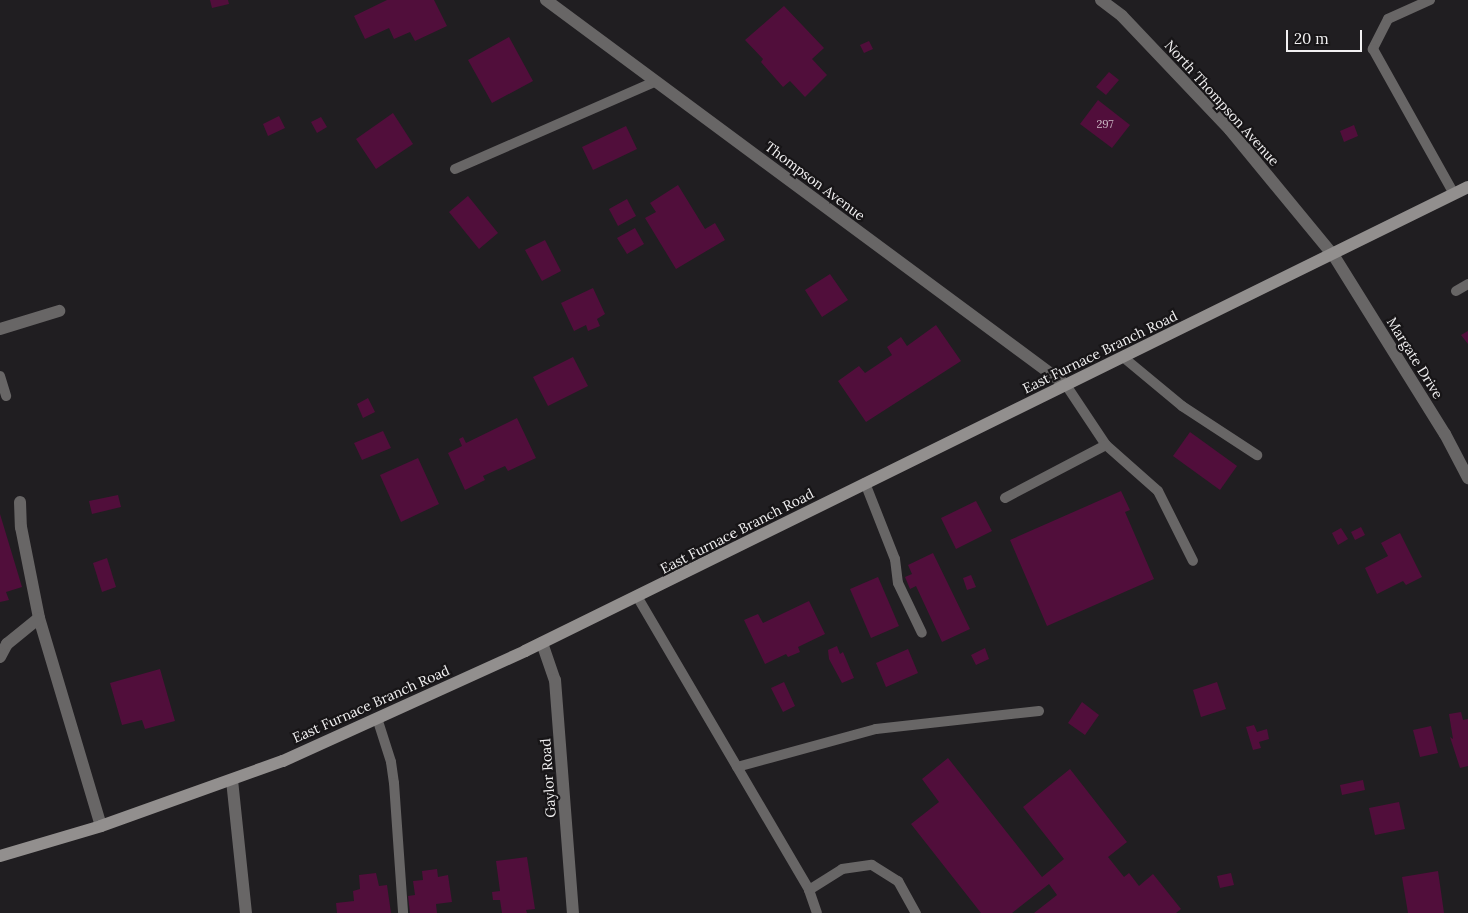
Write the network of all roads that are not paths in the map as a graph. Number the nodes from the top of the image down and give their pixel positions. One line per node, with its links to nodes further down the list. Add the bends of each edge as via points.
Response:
1 (546, 0): 4 (street, Thompson Avenue)
2 (1101, 0): 8 (street, North Thompson Avenue, via 1122,16 1230,130)
3 (1423, 2): 7 (lane, via 1388,19 1373,49)
4 (656, 82): 5 (lane); 15 (street, Thompson Avenue)
5 (455, 169)
6 (1468, 188): 7 (main road, East Furnace Branch Road)
7 (1454, 194): 8 (main road, East Furnace Branch Road)
8 (1334, 256): 13 (main road, East Furnace Branch Road); 19 (street, Margate Drive, via 1445,434)
9 (1468, 284): 10 (lane)
10 (1456, 291)
11 (59, 311): 12 (street)
12 (0, 329)
13 (1123, 357): 15 (main road, East Furnace Branch Road); 18 (lane, via 1182,406)
14 (0, 376): 16 (lane)
15 (1066, 385): 17 (lane); 20 (main road, East Furnace Branch Road)
16 (6, 396)
17 (1106, 445): 21 (lane); 23 (lane, via 1158,491)
18 (1257, 455)
19 (1468, 478)
20 (866, 483): 24 (main road, East Furnace Branch Road); 26 (lane, via 895,559 898,583)
21 (1005, 498)
22 (20, 502): 25 (street, via 21,527)
23 (1193, 561)
24 (638, 598): 27 (main road, East Furnace Branch Road); 31 (lane)
25 (39, 618): 28 (street, via 7,644); 33 (street)
26 (922, 633)
27 (542, 643): 30 (main road, East Furnace Branch Road); 38 (street, Gaylor Road, via 556,680)
28 (0, 657)
29 (1039, 711): 31 (lane, via 876,729)
30 (377, 718): 32 (main road, East Furnace Branch Road); 37 (lane, via 394,783)
31 (737, 767): 35 (lane)
32 (232, 780): 33 (main road, East Furnace Branch Road); 36 (street)
33 (102, 826): 34 (main road, East Furnace Branch Road)
34 (0, 856)
35 (809, 890): 39 (lane); 40 (lane, via 842,870 872,865 898,881)
36 (246, 913)
37 (403, 913)
38 (573, 913)
39 (817, 913)
40 (916, 913)

